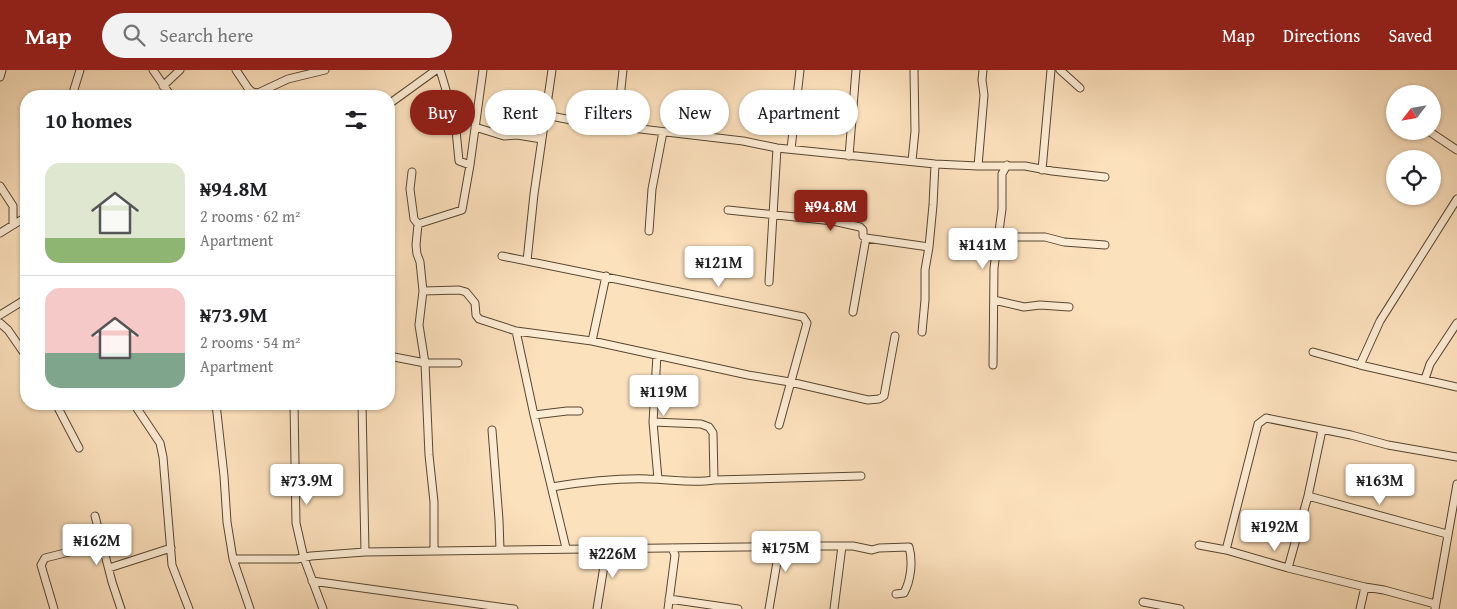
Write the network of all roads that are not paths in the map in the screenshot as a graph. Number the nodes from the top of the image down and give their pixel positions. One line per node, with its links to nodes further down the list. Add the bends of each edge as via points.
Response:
1 (2, 70): 18 (street)
2 (80, 70): 21 (street)
3 (153, 70): 19 (street)
4 (180, 70): 19 (street)
5 (236, 70): 23 (street)
6 (325, 70): 24 (street, via 288,79)
7 (436, 70): 27 (street)
8 (440, 70): 41 (street, via 455,120 459,161)
9 (483, 70): 28 (street)
10 (552, 70): 25 (street)
11 (623, 70): 26 (street)
12 (800, 70): 36 (street)
13 (856, 70): 38 (street)
14 (914, 70): 39 (street)
15 (983, 70): 44 (street)
16 (1051, 70): 45 (street)
17 (1060, 70): 20 (street)
18 (0, 77)
19 (163, 86): 22 (street)
20 (1080, 88)
21 (74, 90)
22 (166, 90)
23 (250, 90)
24 (264, 90)
25 (549, 90)
26 (621, 90)
27 (395, 100)
28 (475, 127): 33 (street, via 504,136)
29 (474, 135): 41 (street)
30 (543, 135): 33 (street)
31 (661, 135): 58 (street, via 652,189)
32 (686, 135): 35 (street)
33 (542, 138): 65 (street)
34 (1441, 139): 37 (street)
35 (778, 148): 36 (street); 54 (street)
36 (791, 149): 38 (street)
37 (1457, 150)
38 (850, 156): 39 (street)
39 (912, 161): 40 (street)
40 (935, 164): 44 (street); 63 (street)
41 (470, 165): 56 (street, via 462,210)
42 (996, 165): 43 (street); 44 (street); 47 (street)
43 (1007, 165): 45 (street); 47 (street)
44 (978, 166)
45 (1042, 170): 48 (street)
46 (412, 172): 56 (street, via 410,189 414,219)
47 (1002, 174): 60 (street)
48 (1105, 177)
49 (0, 186): 51 (street)
50 (1457, 199): 87 (street, via 1380,320)
51 (13, 206): 53 (street); 57 (street)
52 (728, 210): 54 (street)
53 (20, 212)
54 (774, 216): 61 (street, via 833,221 860,227); 67 (street)
55 (20, 221): 57 (street)
56 (418, 224): 68 (street, via 416,245)
57 (13, 225): 59 (street)
58 (649, 232)
59 (0, 233)
60 (999, 234): 62 (street); 69 (street)
61 (866, 238): 63 (street); 72 (street)
62 (1105, 245)
63 (929, 247): 77 (street)
64 (502, 256): 65 (street)
65 (527, 261): 66 (street)
66 (606, 276): 79 (street); 89 (street, via 803,317 807,323)
67 (769, 282)
68 (423, 291): 76 (street, via 466,292 475,303 480,319); 84 (street, via 419,325)
69 (994, 300): 71 (street, via 1024,307); 86 (street)
70 (20, 303): 73 (street)
71 (1069, 307)
72 (853, 312)
73 (0, 315)
74 (0, 323): 80 (street)
75 (1457, 323): 88 (street, via 1430,364)
76 (516, 331): 79 (street); 97 (street)
77 (922, 332)
78 (895, 336): 89 (street, via 882,398 868,400)
79 (592, 342): 82 (street)
80 (20, 347)
81 (1312, 352): 87 (street)
82 (657, 355): 89 (street); 98 (street)
83 (395, 357): 84 (street)
84 (425, 363): 85 (street); 122 (street)
85 (458, 363)
86 (993, 365)
87 (1360, 365): 88 (street)
88 (1425, 379): 90 (street)
89 (790, 382): 99 (street)
90 (1457, 387)
91 (59, 410): 102 (street)
92 (138, 410): 116 (street, via 160,443)
93 (217, 410): 125 (street)
94 (294, 410): 124 (street, via 296,523)
95 (362, 410): 123 (street)
96 (579, 411): 97 (street)
97 (534, 415): 108 (street)
98 (653, 422): 105 (street); 106 (street, via 709,426 713,433)
99 (779, 425)
100 (492, 430): 120 (street)
101 (1322, 430): 103 (street); 109 (street); 121 (street, via 1266,418 1258,424)
102 (80, 448)
103 (1457, 457)
104 (861, 476): 106 (street)
105 (658, 479): 106 (street); 108 (street, via 599,480)
106 (714, 480)
107 (1457, 484): 111 (street)
108 (552, 487): 117 (street)
109 (1308, 496): 111 (street); 127 (street)
110 (95, 516): 112 (street)
111 (1448, 534): 133 (street)
112 (101, 544): 126 (street); 134 (street, via 42,561)
113 (1198, 544): 121 (street)
114 (769, 546): 115 (street); 119 (street); 143 (street, via 775,552 777,562)
115 (842, 546): 130 (street, via 872,550 909,547 907,588 904,593); 144 (street)
116 (171, 548): 126 (street); 136 (street, via 172,565)
117 (566, 548): 118 (street); 120 (street)
118 (603, 548): 119 (street); 140 (street, via 604,566)
119 (672, 548): 131 (street)
120 (500, 550): 122 (street)
121 (1226, 550): 127 (street)
122 (434, 551): 123 (street)
123 (365, 552): 124 (street)
124 (304, 558): 125 (street); 128 (street)
125 (232, 559): 137 (street)
126 (109, 568): 135 (street)
127 (1288, 568): 129 (street)
128 (312, 581): 138 (street); 139 (street)
129 (1365, 587): 133 (street); 146 (street)
130 (896, 594)
131 (669, 599): 141 (street); 142 (street)
132 (1143, 602): 145 (street)
133 (1435, 606)
134 (54, 609)
135 (121, 609)
136 (189, 609)
137 (250, 609)
138 (322, 609)
139 (514, 609)
140 (597, 609)
141 (668, 609)
142 (738, 609)
143 (770, 609)
144 (834, 609)
145 (1180, 609)
146 (1360, 609)

